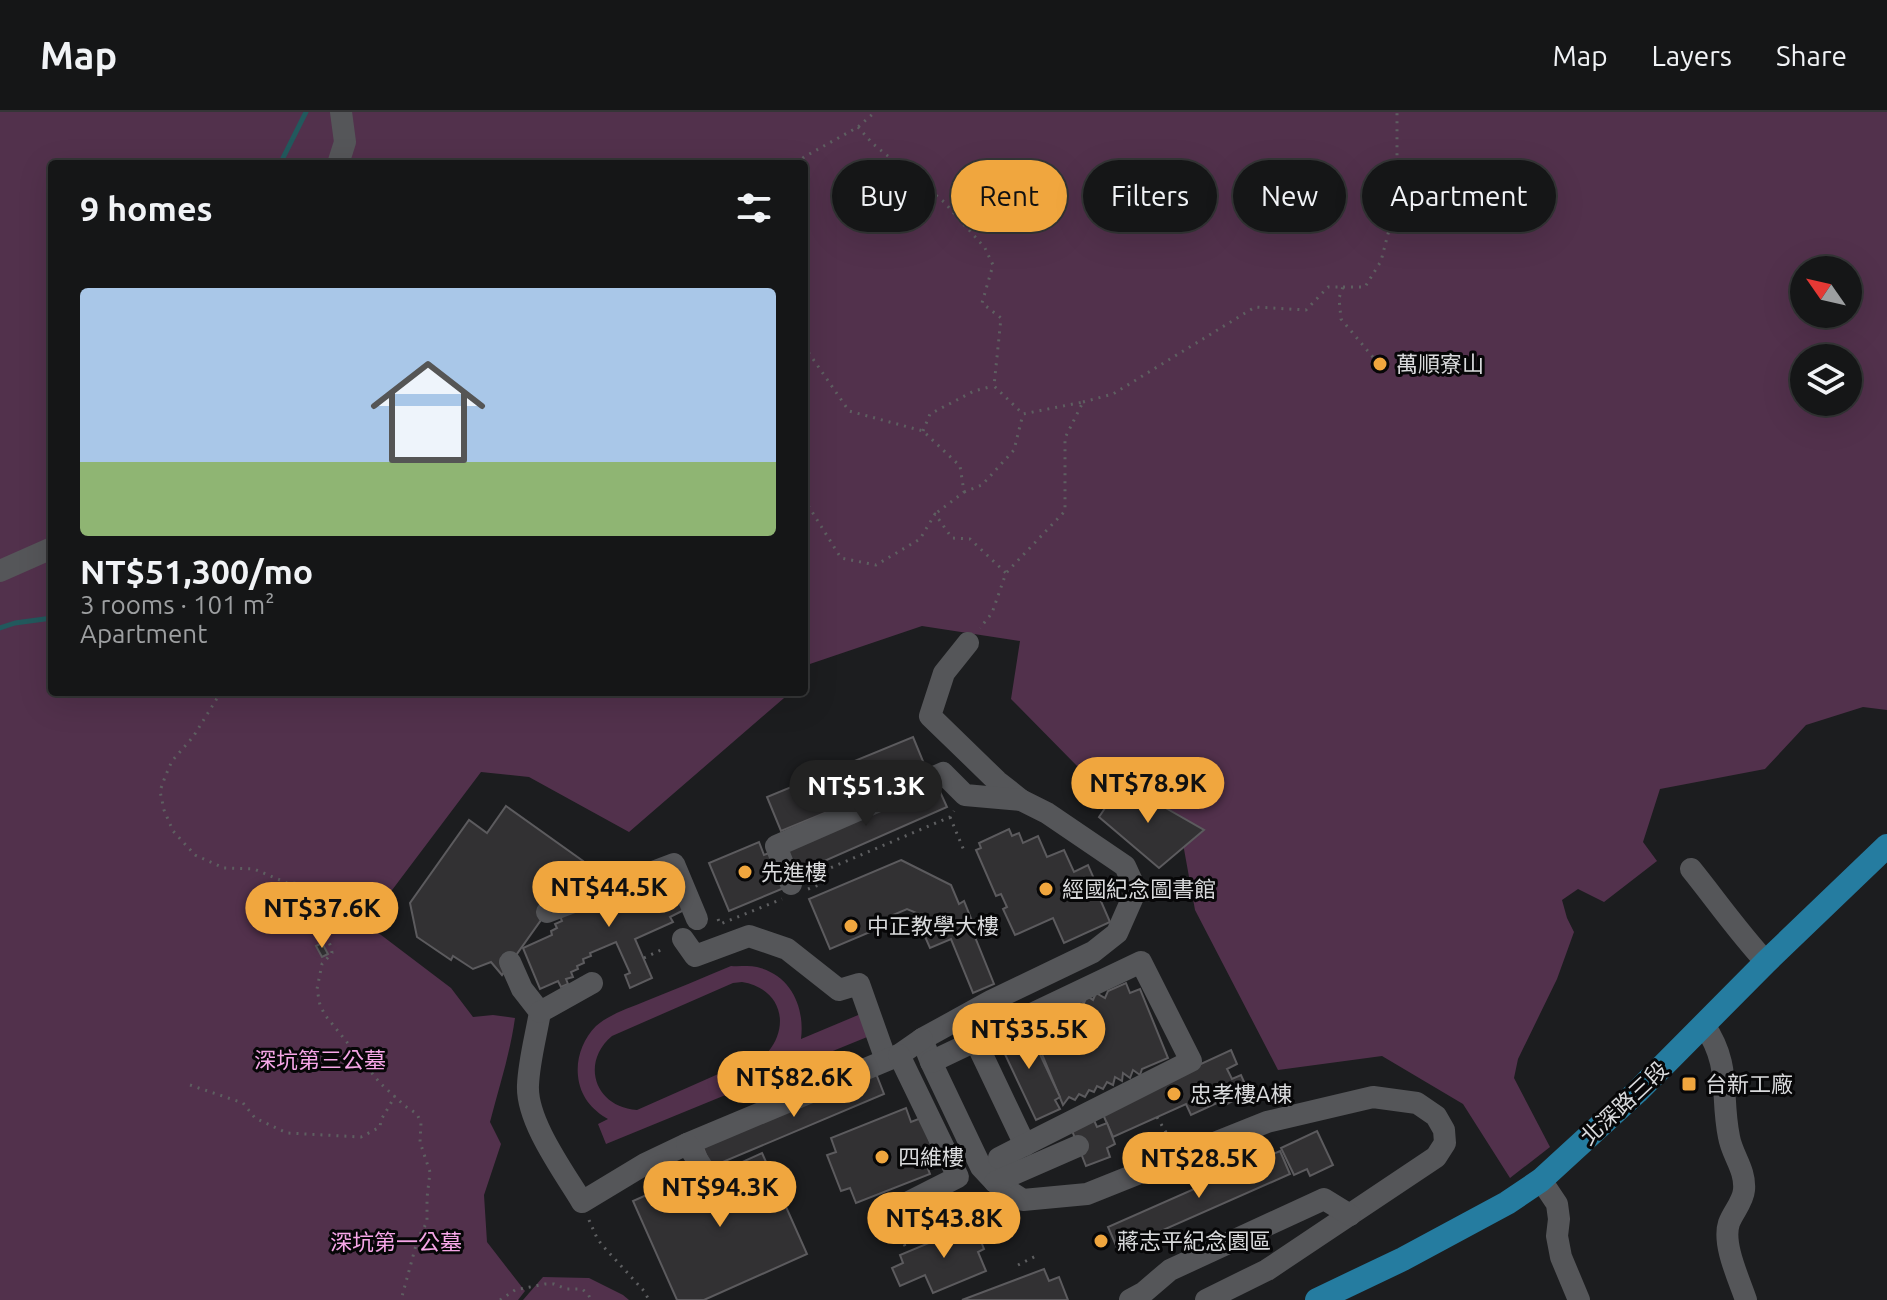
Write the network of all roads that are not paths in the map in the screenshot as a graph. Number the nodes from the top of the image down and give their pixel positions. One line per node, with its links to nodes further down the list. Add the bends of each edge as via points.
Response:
1 (341, 112): 2 (street, via 345,142)
2 (339, 160)
3 (48, 550): 4 (street)
4 (0, 571)
5 (968, 643): 6 (street, via 944,673 930,716)
6 (1021, 800): 9 (street, via 965,795 943,773 776,846); 18 (street, via 1125,866 1136,890 1117,933 1093,952)
7 (1887, 846): 14 (main road, 北深路三段)
8 (1691, 869): 14 (street)
9 (792, 892)
10 (547, 912): 11 (street, via 674,864)
11 (708, 922)
12 (683, 939): 20 (street, via 695,956 749,936 787,949 839,990 859,984)
13 (510, 962): 16 (street)
14 (1766, 962): 17 (main road, 北深路三段)
15 (592, 983): 16 (street)
16 (540, 1012): 22 (street, via 528,1088 535,1119 582,1202)
17 (1704, 1025): 27 (main road, 北深路三段); 35 (street, via 1723,1062 1729,1142 1744,1178 1742,1199 1727,1235)
18 (922, 1039): 20 (street); 21 (street)
19 (976, 1042): 21 (street); 23 (street); 23 (street, via 1141,962 1191,1061)
20 (892, 1057): 22 (street); 29 (street, via 958,1177)
21 (931, 1062): 28 (street, via 981,1167)
22 (687, 1144): 26 (street)
23 (1025, 1145): 25 (street)
24 (1078, 1146): 28 (street)
25 (999, 1158)
26 (706, 1173)
27 (1541, 1180): 33 (main road, 北深路三段, via 1403,1259); 34 (street, via 1557,1204 1561,1257)
28 (995, 1182): 30 (street, via 1023,1200 1087,1194 1267,1122 1373,1097 1417,1103 1436,1116 1445,1143 1436,1157)
29 (889, 1212)
30 (1350, 1215): 31 (street, via 1324,1199 1170,1270); 32 (street, via 1267,1270)
31 (1130, 1300)
32 (1206, 1300)
33 (1317, 1300)
34 (1579, 1300)
35 (1746, 1300)

